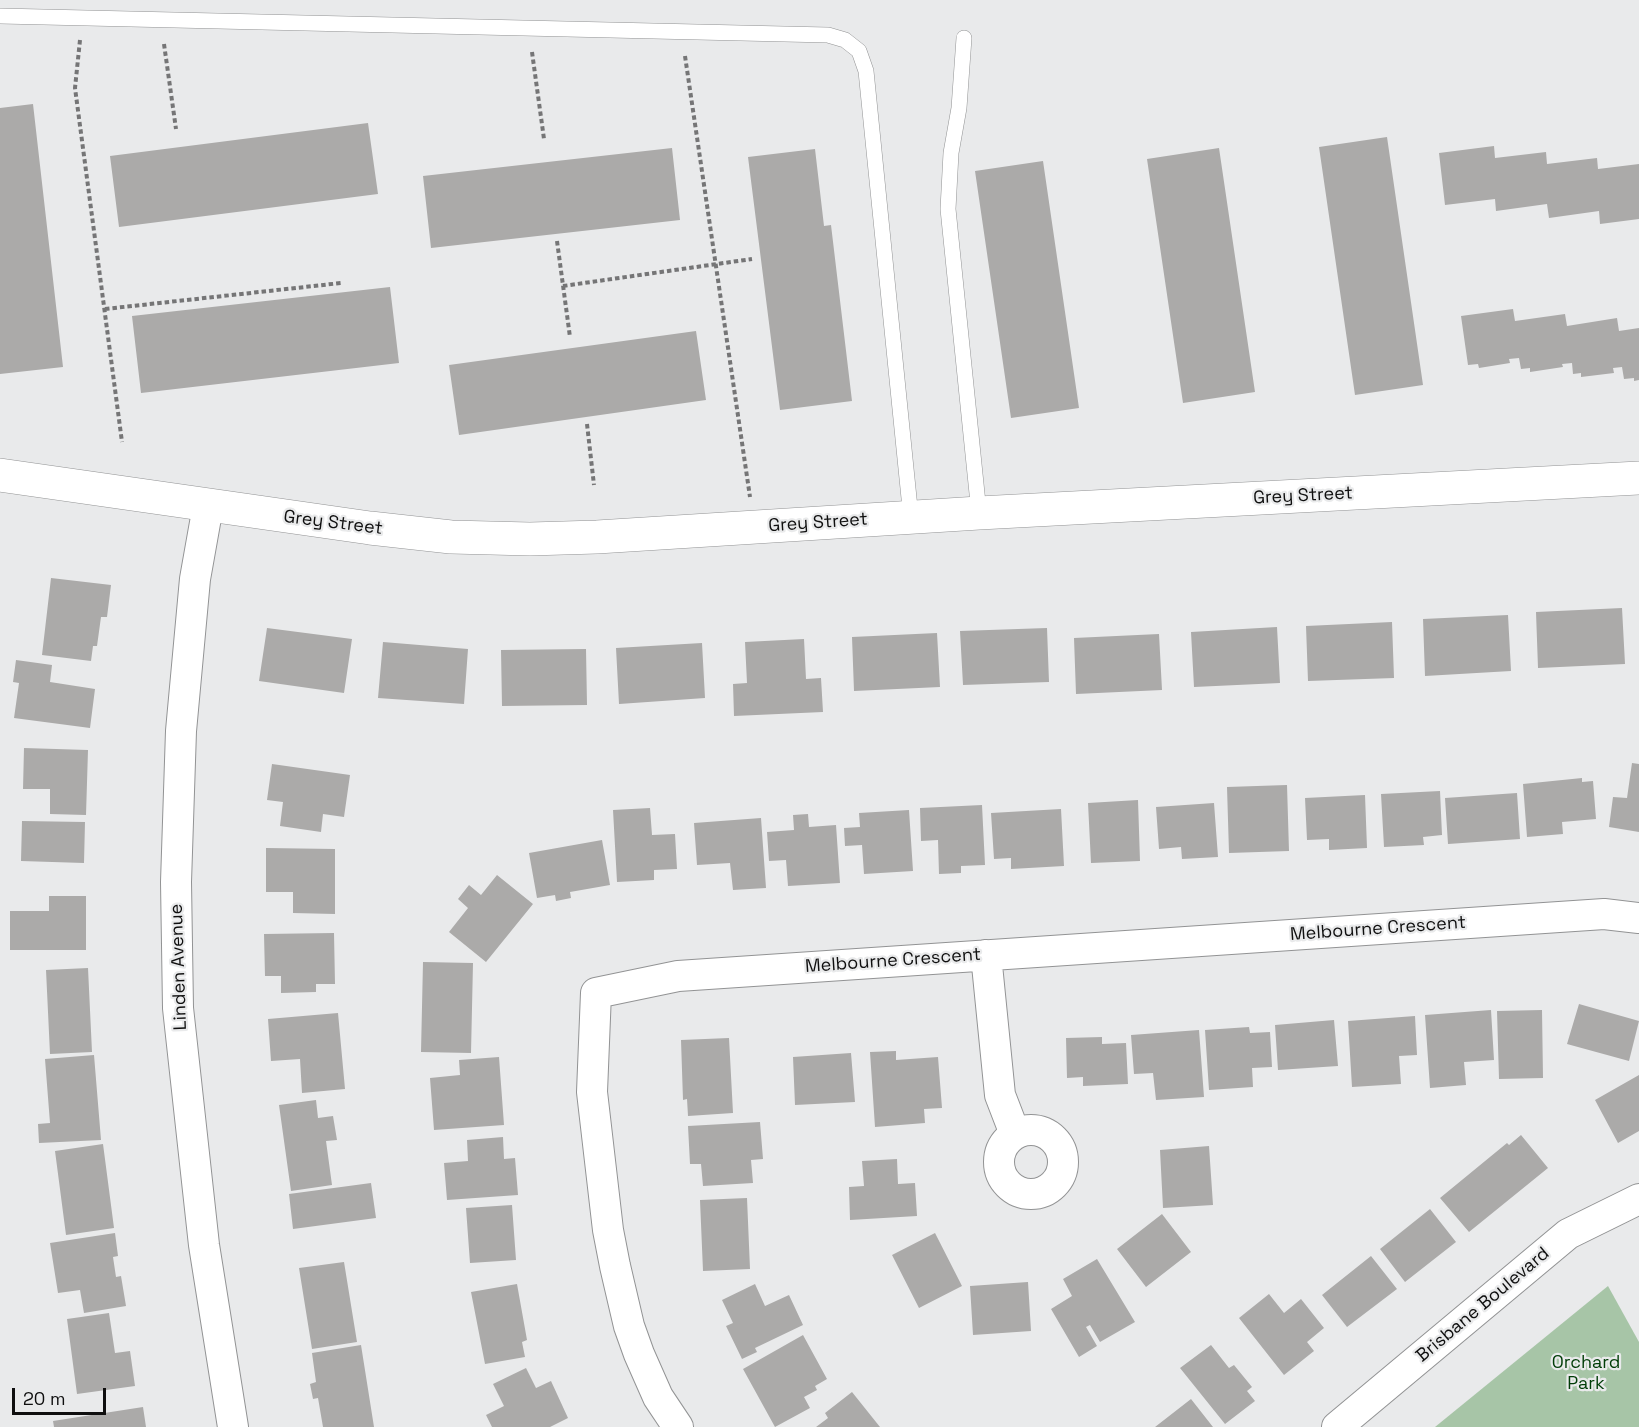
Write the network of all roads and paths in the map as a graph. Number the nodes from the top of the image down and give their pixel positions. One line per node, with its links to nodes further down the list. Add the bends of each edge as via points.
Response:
1 (0, 16): 2 (lane)
2 (81, 18): 3 (lane); 14 (path, via 75,88)
3 (160, 19): 4 (lane); 7 (path)
4 (528, 28): 5 (lane); 8 (path)
5 (681, 32): 11 (path); 23 (lane, via 828,35 845,40 859,51 866,71)
6 (964, 38): 22 (lane, via 948,209)
7 (176, 129)
8 (544, 139)
9 (557, 241): 13 (path)
10 (752, 260): 11 (path)
11 (716, 264): 13 (path); 24 (path)
12 (341, 283): 14 (path)
13 (562, 286): 15 (path)
14 (105, 309): 17 (path)
15 (570, 337)
16 (587, 424): 20 (path)
17 (122, 442)
18 (0, 475): 21 (street, Grey Street)
19 (1639, 478): 22 (street, Grey Street)
20 (594, 484)
21 (208, 506): 24 (street, Grey Street, via 451,537 597,537); 29 (street, Linden Avenue, via 195,579 181,731 176,882 178,1008 204,1245)
22 (979, 513): 23 (street, Grey Street)
23 (911, 518): 24 (street, Grey Street)
24 (755, 527)
25 (1639, 918): 26 (street, Melbourne Crescent, via 1604,914)
26 (986, 955): 27 (street, via 1000,1095); 30 (street, Melbourne Crescent, via 678,976 596,993 592,1092 608,1230 622,1300 639,1354 658,1397)
27 (1015, 1134)
28 (1639, 1199): 31 (street, Brisbane Boulevard, via 1568,1234)
29 (233, 1427)
30 (678, 1427)
31 (1337, 1427)

